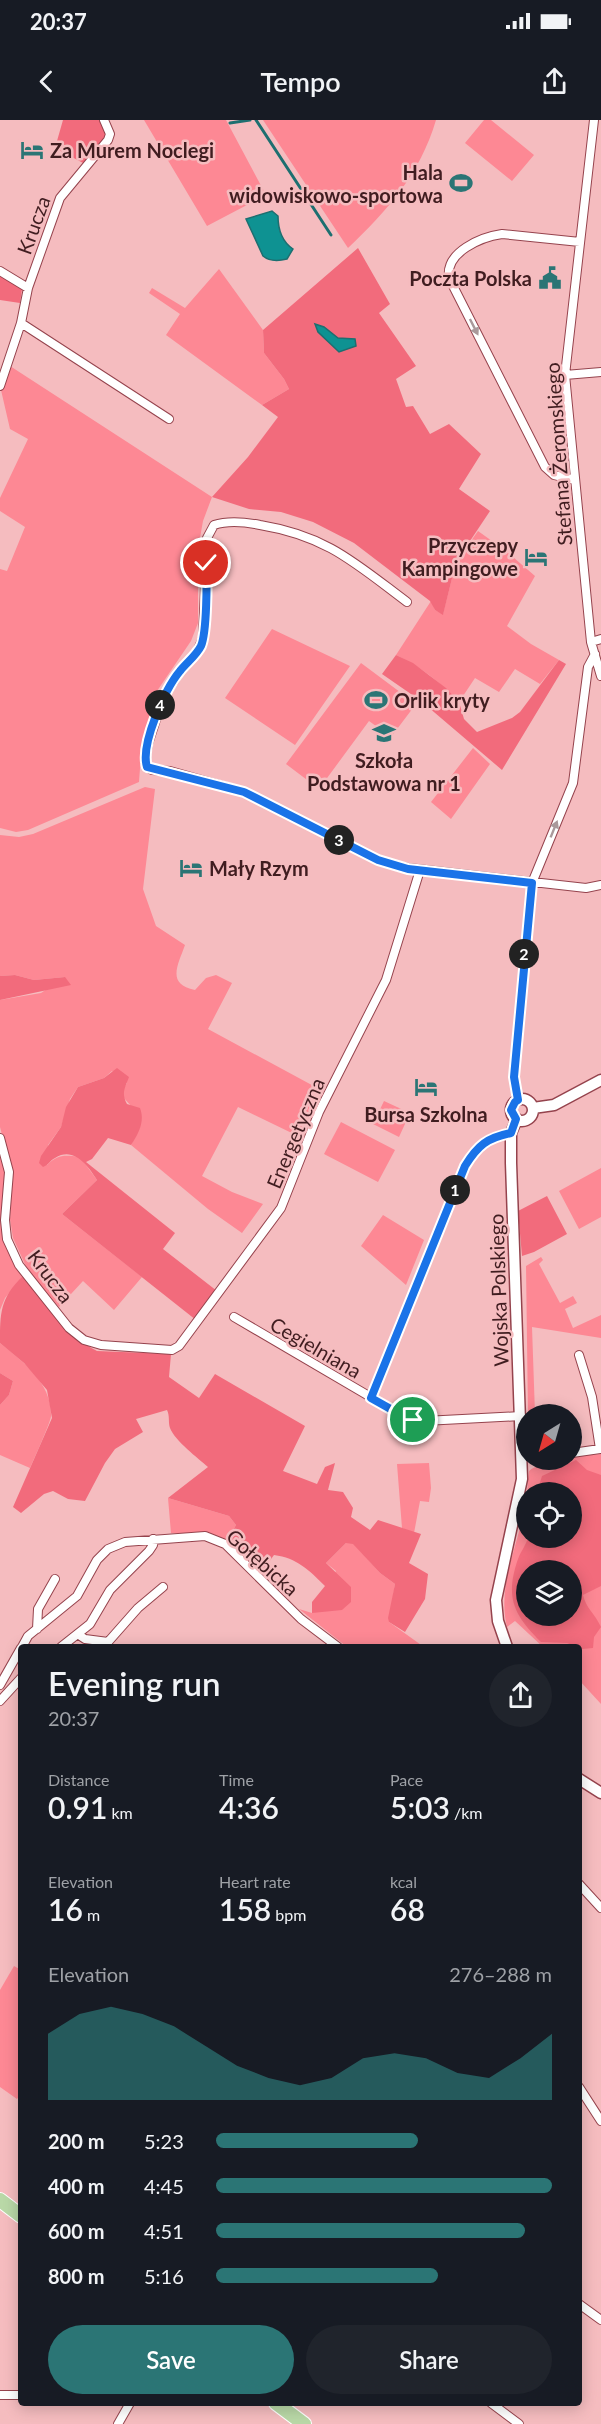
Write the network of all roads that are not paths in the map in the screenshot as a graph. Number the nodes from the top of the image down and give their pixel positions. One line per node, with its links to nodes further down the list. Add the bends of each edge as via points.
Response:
1 (104, 120): 5 (street, Krucza, via 110,134 108,140 60,198)
2 (594, 120): 3 (street, Stefana Żeromskiego)
3 (580, 242): 8 (street, Stefana Żeromskiego); 11 (street, one-way to 11, via 492,235 454,258 448,274 545,467 554,476)
4 (0, 271): 5 (street)
5 (28, 288): 6 (street, Krucza)
6 (21, 323): 9 (street, Krucza); 10 (street)
7 (601, 372): 8 (street)
8 (564, 375): 11 (street, Stefana Żeromskiego)
9 (0, 386)
10 (169, 419)
11 (575, 480): 14 (street, Stefana Żeromskiego)
12 (407, 603): 17 (street, via 344,554 309,537 250,523 225,521 214,525 207,538 203,638 163,698 145,761 152,770 170,771 244,792 378,860)
13 (601, 639): 14 (street)
14 (591, 642): 15 (street, Stefana Żeromskiego)
15 (595, 654): 16 (street, Stefana Żeromskiego); 18 (street, one-way to 15, via 573,783 588,667)
16 (601, 676)
17 (420, 870): 18 (street); 27 (street, Energetyczna, via 386,980 319,1112 281,1208 179,1346 172,1350)
18 (532, 883): 19 (street); 21 (street, via 514,1077)
19 (600, 887)
20 (601, 1080): 22 (street, via 554,1105)
21 (518, 1100): 22 (street, via 528,1100); 23 (street, via 511,1110)
22 (533, 1108): 23 (street, via 527,1120)
23 (516, 1119): 24 (street, Wojska Polskiego)
24 (511, 1133): 29 (street, via 491,1138 475,1150 465,1166); 30 (street, Wojska Polskiego)
25 (0, 1138): 27 (street, Krucza, via 9,1172 5,1231 19,1265 76,1335 100,1346)
26 (234, 1317): 29 (street, Cegielniana)
27 (135, 1347)
28 (579, 1354): 32 (street, via 592,1396 600,1449)
29 (371, 1398): 31 (street, Cegielniana, via 403,1416 423,1421)
30 (521, 1404)
31 (516, 1416)
32 (582, 1452)
33 (523, 1470): 42 (street, Wojska Polskiego, via 496,1600)
34 (153, 1539): 37 (street, Gołębicka, via 125,1542 108,1549 97,1560 77,1596); 38 (street, via 153,1545 110,1590); 41 (street, Gołębicka, via 205,1536 225,1544 301,1618)
35 (55, 1578): 37 (street, via 39,1609)
36 (163, 1587): 38 (street, via 108,1642)
37 (37, 1629): 39 (street, Gołębicka)
38 (79, 1635): 40 (street)
39 (23, 1644)
40 (66, 1644)
41 (334, 1644)
42 (506, 1644)
43 (18, 1653): 45 (street, Gołębicka)
44 (18, 1681): 46 (street)
45 (0, 1686)
46 (0, 1701)
47 (582, 1781): 48 (street)
48 (601, 1793)
49 (582, 1887): 50 (street)
50 (601, 1908)
51 (582, 2092): 52 (street)
52 (601, 2121)
53 (0, 2200): 54 (main road)
54 (18, 2214)
55 (582, 2306): 56 (street)
56 (601, 2320)
57 (0, 2395): 58 (street)
58 (18, 2395)
59 (128, 2406): 62 (street)
60 (280, 2406): 63 (main road)
61 (495, 2406): 64 (street)
62 (118, 2424)
63 (304, 2424)
64 (519, 2424)

